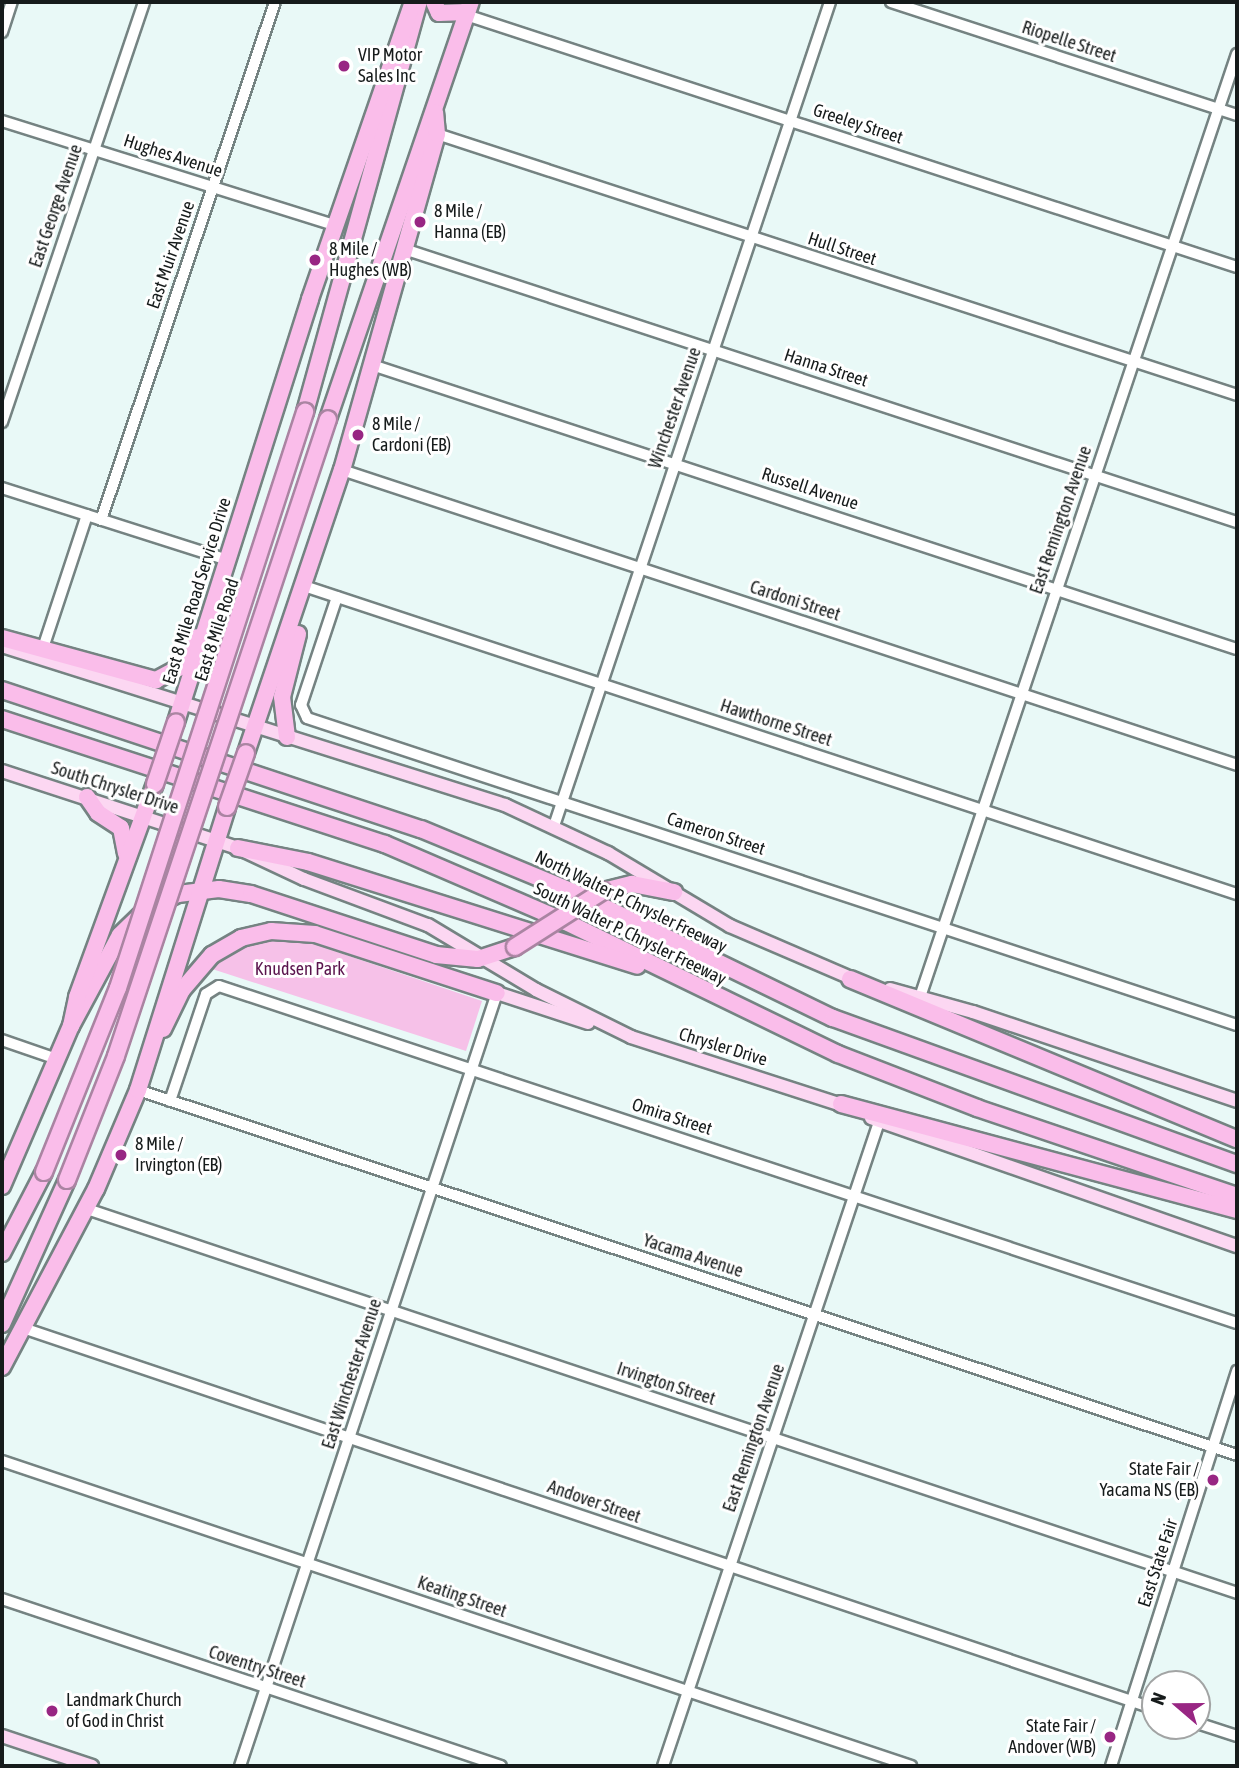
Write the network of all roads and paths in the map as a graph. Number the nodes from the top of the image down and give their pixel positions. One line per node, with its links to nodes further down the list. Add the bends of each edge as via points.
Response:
1 (12, 2): 10 (street)
2 (144, 2): 18 (street, East George Avenue)
3 (275, 2): 19 (street, East Muir Avenue)
4 (413, 2): 20 (highway, East 8 Mile Road Service Drive)
5 (419, 2): 95 (highway, East 8 Mile Road, bridge, via 306,412 118,988 44,1172)
6 (434, 2): 9 (highway, via 439,13)
7 (830, 2): 15 (street, Winchester Avenue)
8 (891, 2): 12 (street, Riopelle Street)
9 (468, 10): 13 (highway); 15 (street, Greeley Street)
10 (2, 32)
11 (1237, 54): 12 (street, East Remington Avenue)
12 (1219, 109): 14 (street, Riopelle Street); 22 (street, East Remington Avenue)
13 (435, 112): 17 (highway); 99 (highway, bridge, via 419,143 116,1056)
14 (1237, 115)
15 (789, 120): 21 (street, Winchester Avenue); 22 (street, Greeley Street)
16 (2, 121): 18 (street, Hughes Avenue)
17 (438, 134): 21 (street, Hull Street); 23 (highway)
18 (94, 150): 19 (street, Hughes Avenue); 29 (street, East George Avenue)
19 (213, 187): 20 (street, Hughes Avenue); 35 (street, East Muir Avenue)
20 (334, 225): 37 (highway, East 8 Mile Road Service Drive)
21 (751, 238): 25 (street, Winchester Avenue); 26 (street, Hull Street)
22 (1172, 245): 24 (street, Greeley Street); 26 (street, East Remington Avenue)
23 (404, 248): 25 (street, Hanna Street); 27 (highway)
24 (1237, 267)
25 (713, 349): 30 (street, Winchester Avenue); 32 (street, Hanna Street)
26 (1134, 361): 28 (street, Hull Street); 32 (street, East Remington Avenue)
27 (372, 365): 30 (street, Russell Avenue); 31 (highway)
28 (1237, 395)
29 (2, 422)
30 (675, 463): 38 (street, Winchester Avenue); 40 (street, Russell Avenue)
31 (342, 470): 38 (street, Cardoni Street); 39 (highway)
32 (1095, 475): 36 (street, Hanna Street); 40 (street, East Remington Avenue)
33 (2, 488): 34 (street)
34 (87, 515): 35 (street); 46 (street)
35 (101, 520): 37 (street)
36 (1237, 523)
37 (228, 560): 41 (highway, East 8 Mile Road Service Drive)
38 (639, 568): 47 (street, Winchester Avenue); 49 (street, Cardoni Street)
39 (304, 586): 42 (street, Hawthorne Street); 52 (highway); 53 (highway, via 306,606 282,697)
40 (1056, 589): 45 (street, Russell Avenue); 49 (street, East Remington Avenue)
41 (218, 595): 46 (highway, via 182,666 162,679); 50 (highway, East 8 Mile Road Service Drive)
42 (337, 597): 47 (street, Hawthorne Street); 58 (street, Cameron Street, via 301,705 304,716)
43 (2, 638): 46 (highway)
44 (2, 646): 46 (main road)
45 (1237, 649)
46 (48, 654): 50 (main road)
47 (601, 684): 58 (street, Winchester Avenue); 59 (street, Hawthorne Street)
48 (2, 690): 54 (highway, North Walter P. Chrysler Freeway)
49 (1022, 694): 55 (street, Cardoni Street); 59 (street, East Remington Avenue)
50 (182, 705): 52 (main road); 54 (highway, East 8 Mile Road Service Drive, bridge)
51 (2, 719): 70 (highway, South Walter P. Chrysler Freeway, via 385,844 566,922)
52 (256, 728): 53 (main road); 62 (highway, bridge)
53 (287, 737): 61 (main road, via 505,805)
54 (168, 745): 60 (highway, East 8 Mile Road Service Drive, bridge); 87 (highway, North Walter P. Chrysler Freeway, via 421,829 573,892 845,1023)
55 (1237, 765)
56 (2, 771): 57 (main road, South Chrysler Drive)
57 (87, 797): 60 (main road, South Chrysler Drive); 64 (highway, via 98,813 123,830)
58 (562, 803): 61 (street, Winchester Avenue); 68 (street, Cameron Street)
59 (983, 810): 67 (street, Hawthorne Street); 68 (street, East Remington Avenue)
60 (143, 815): 62 (main road, South Chrysler Drive); 64 (highway, East 8 Mile Road Service Drive)
61 (554, 826): 66 (main road)
62 (217, 841): 63 (main road, Chrysler Drive); 65 (highway)
63 (238, 848): 69 (main road, Chrysler Drive, via 418,920); 70 (highway, via 320,865)
64 (126, 860): 75 (highway, East 8 Mile Road Service Drive)
65 (200, 891): 69 (highway, via 251,894 436,955); 75 (highway, via 157,903 127,927 108,953); 79 (highway, via 155,1025)
66 (674, 892): 69 (highway, bridge, via 632,884 603,891 515,947); 71 (main road, via 730,926)
67 (1237, 894)
68 (944, 927): 73 (street, East Remington Avenue); 74 (street, Cameron Street)
69 (484, 957): 76 (main road, Chrysler Drive, via 536,990)
70 (673, 976): 91 (highway, South Walter P. Chrysler Freeway, via 893,1076)
71 (850, 979): 73 (main road); 86 (highway)
72 (498, 993): 76 (main road); 79 (highway, via 315,934 259,933 231,943 201,965 181,990); 80 (street, East Winchester Avenue)
73 (920, 997): 83 (main road)
74 (1237, 1025)
75 (71, 1026): 78 (highway, East 8 Mile Road Service Drive)
76 (631, 1037): 84 (main road, Chrysler Drive)
77 (2, 1040): 78 (street)
78 (57, 1059): 88 (highway, East 8 Mile Road Service Drive)
79 (148, 1061): 81 (highway)
80 (472, 1070): 82 (street, Omira Street, via 216,986 206,994); 89 (street, East Winchester Avenue); 90 (street, Omira Street)
81 (138, 1090): 82 (street, Yacama Avenue); 92 (highway)
82 (170, 1101): 89 (street, Yacama Avenue)
83 (1237, 1101)
84 (841, 1104): 85 (main road, Chrysler Drive); 93 (highway)
85 (880, 1122): 90 (street, East Remington Avenue); 94 (main road, Chrysler Drive)
86 (1237, 1139)
87 (1237, 1164)
88 (2, 1186)
89 (432, 1188): 96 (street, East Winchester Avenue); 97 (street, Yacama Avenue)
90 (854, 1196): 97 (street, East Remington Avenue); 98 (street, Omira Street)
91 (1237, 1196)
92 (84, 1208): 96 (street, Irvington Street); 100 (highway)
93 (1237, 1210)
94 (1237, 1246)
95 (2, 1253)
96 (391, 1311): 103 (street, East Winchester Avenue); 104 (street, Irvington Street)
97 (814, 1314): 104 (street, East Remington Avenue); 105 (street, Yacama Avenue)
98 (1237, 1323)
99 (2, 1324)
100 (23, 1328): 101 (highway); 103 (street, Andover Street)
101 (2, 1367)
102 (1237, 1371): 105 (street, East State Fair)
103 (349, 1437): 108 (street, East Winchester Avenue); 109 (street, Andover Street)
104 (772, 1438): 109 (street, East Remington Avenue); 110 (street, Irvington Street)
105 (1213, 1447): 106 (street, Yacama Avenue); 110 (street, East State Fair)
106 (1237, 1455)
107 (2, 1461): 108 (street, Keating Street)
108 (307, 1563): 113 (street, East Winchester Avenue); 114 (street, Keating Street)
109 (730, 1566): 114 (street, East Remington Avenue); 115 (street, Andover Street)
110 (1174, 1571): 111 (street, Irvington Street); 115 (street, East State Fair)
111 (1237, 1593)
112 (2, 1600): 113 (street, Coventry Street)
113 (266, 1688): 121 (street, East Winchester Avenue); 122 (street, Coventry Street)
114 (688, 1691): 123 (street, East Remington Avenue); 124 (street, Keating Street)
115 (1132, 1701): 116 (street, Andover Street); 125 (street, East State Fair)
116 (1141, 1704)
117 (1211, 1728): 119 (street)
118 (2, 1736): 120 (main road)
119 (1237, 1737)
120 (92, 1766)
121 (240, 1766)
122 (501, 1766)
123 (663, 1766)
124 (911, 1766)
125 (1111, 1766)

